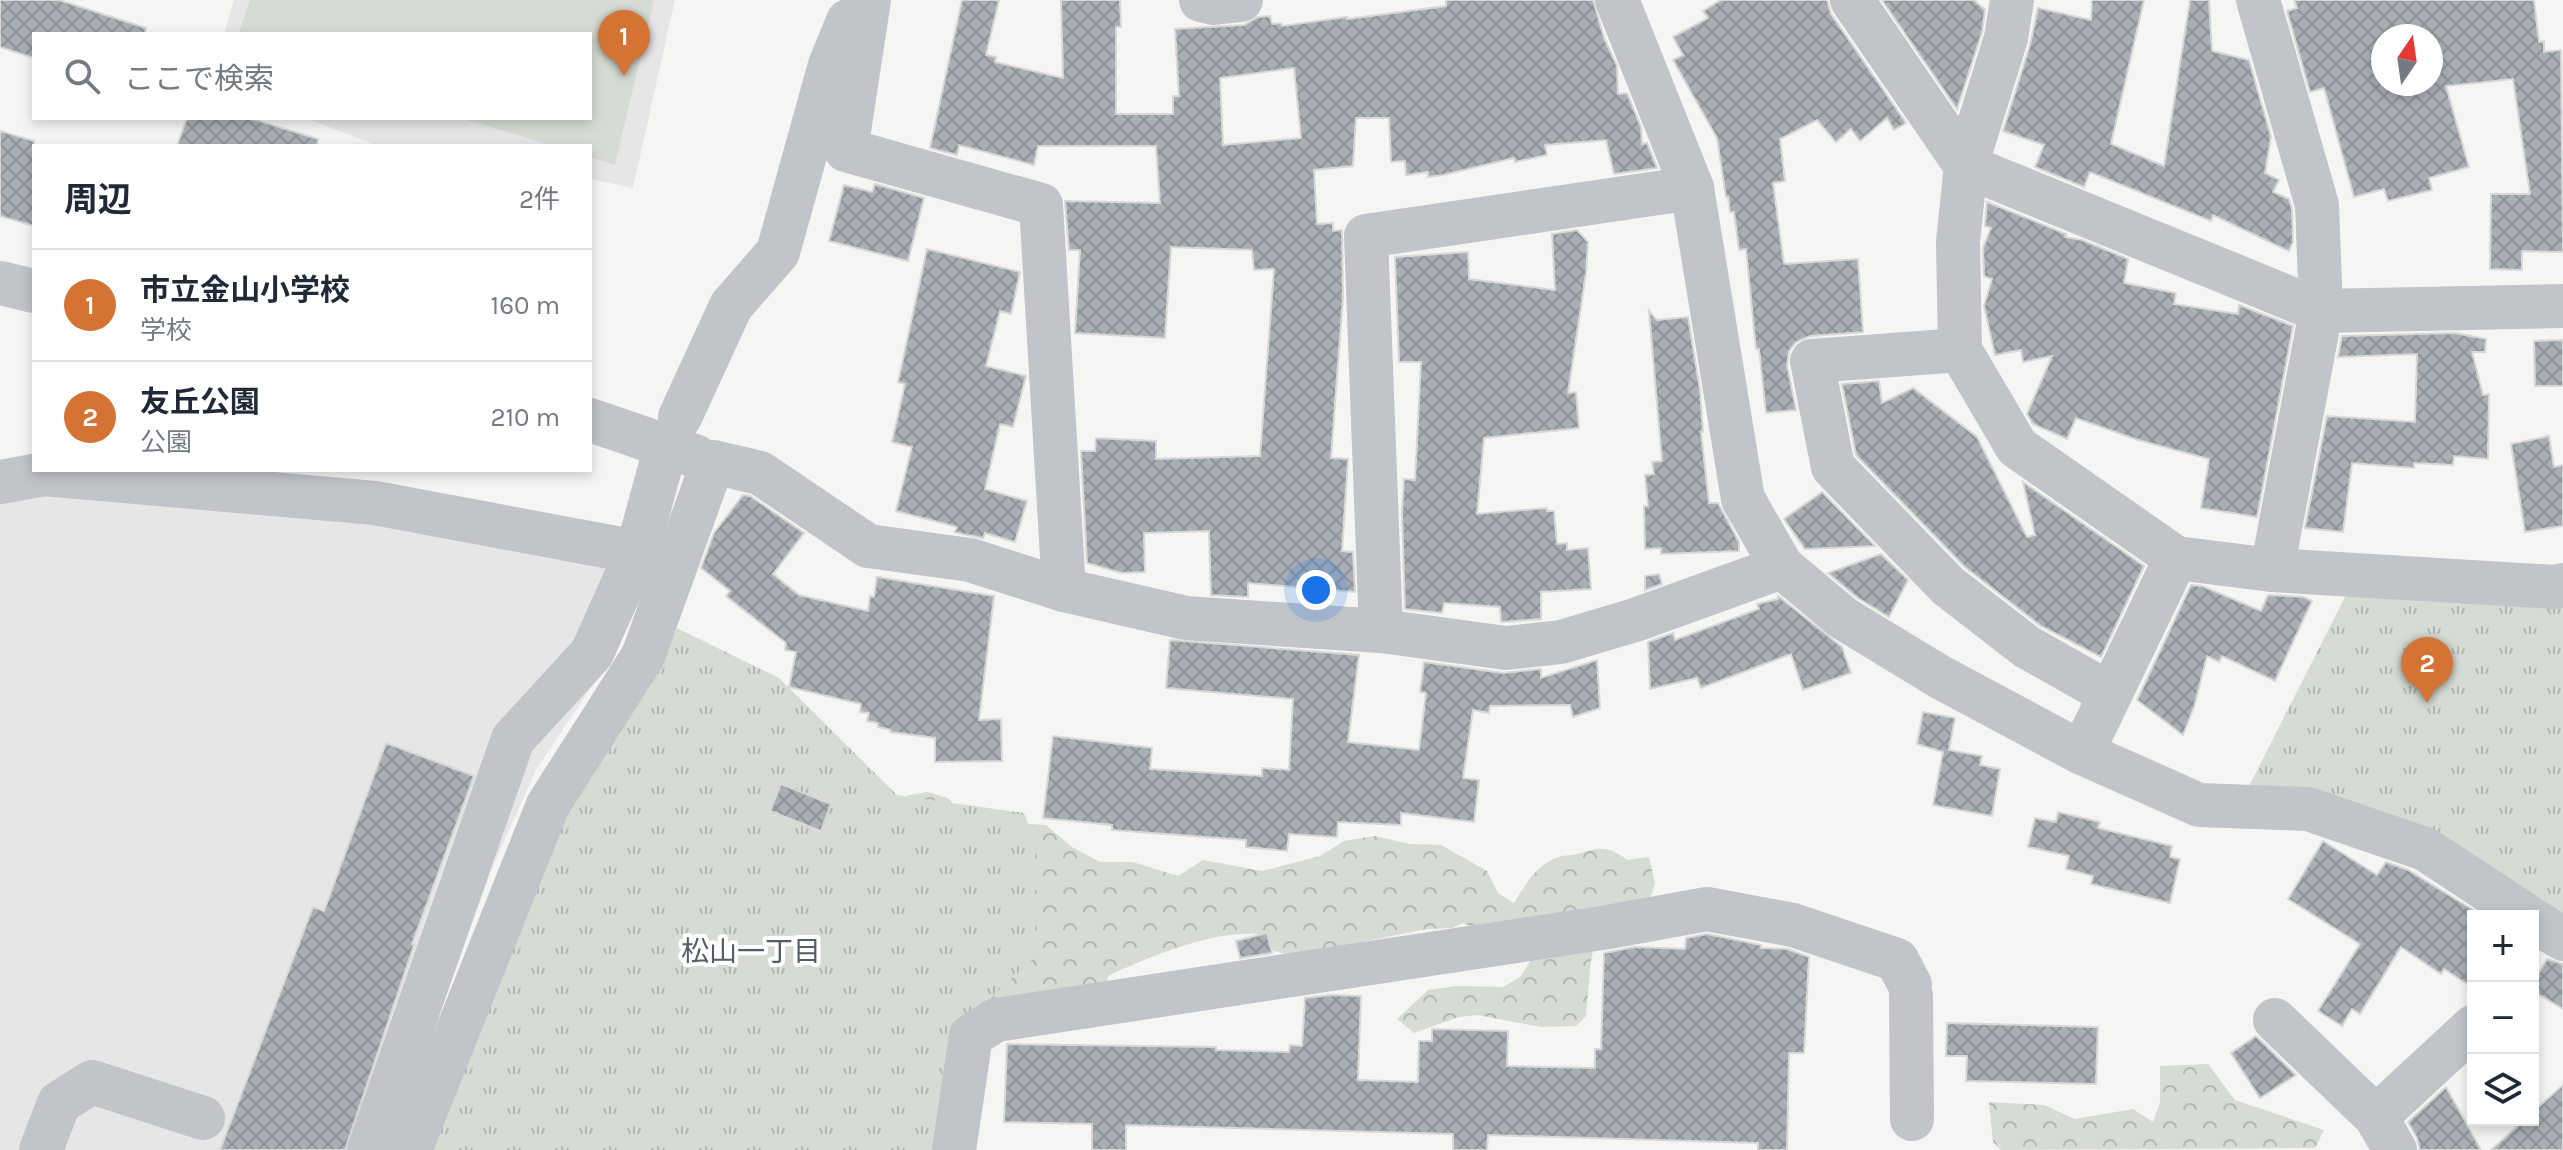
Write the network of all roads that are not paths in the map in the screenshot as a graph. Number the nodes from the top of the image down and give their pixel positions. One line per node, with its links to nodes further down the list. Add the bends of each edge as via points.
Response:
1 (856, 0): 17 (street, via 830,65 778,252 731,306)
2 (869, 0): 25 (street, via 846,150 1041,205)
3 (1201, 0): 4 (street)
4 (1241, 0)
5 (1617, 0): 10 (street)
6 (1852, 0): 9 (street)
7 (2012, 0): 9 (street, via 2006,38)
8 (2258, 0): 14 (street, via 2317,205)
9 (1966, 166): 14 (street); 15 (street, via 1958,241)
10 (1692, 188): 22 (street, via 1743,499); 26 (street, via 1366,236)
11 (0, 283): 12 (street)
12 (32, 291)
13 (2563, 306): 14 (street)
14 (2321, 311): 23 (street)
15 (1960, 350): 21 (street, via 2017,447); 27 (street, via 1812,361 1833,467 1948,586 2027,647)
16 (592, 420): 17 (street)
17 (673, 432): 18 (street); 20 (street)
18 (713, 462): 25 (street, via 760,473 868,546 970,560); 37 (street, via 643,656 548,805)
19 (0, 482): 20 (street, via 44,474 375,503)
20 (637, 552): 36 (street, via 592,653 513,739)
21 (2176, 558): 23 (street); 27 (street)
22 (1782, 567): 26 (street, via 1561,642 1506,648); 28 (street, via 1855,625)
23 (2272, 570): 24 (street)
24 (2563, 585)
25 (1064, 590): 26 (street, via 1186,618)
26 (1381, 631)
27 (2110, 694): 28 (street)
28 (2082, 753): 29 (street, via 2199,805 2308,809 2425,849)
29 (2542, 933)
30 (2275, 1020): 34 (street)
31 (2467, 1034): 34 (street)
32 (203, 1118): 35 (street, via 92,1082 59,1103)
33 (1912, 1119): 38 (street, via 1911,991 1897,960 1793,925 1707,909 996,1020 971,1036)
34 (2386, 1134)
35 (41, 1150)
36 (369, 1150)
37 (410, 1150)
38 (954, 1150)

